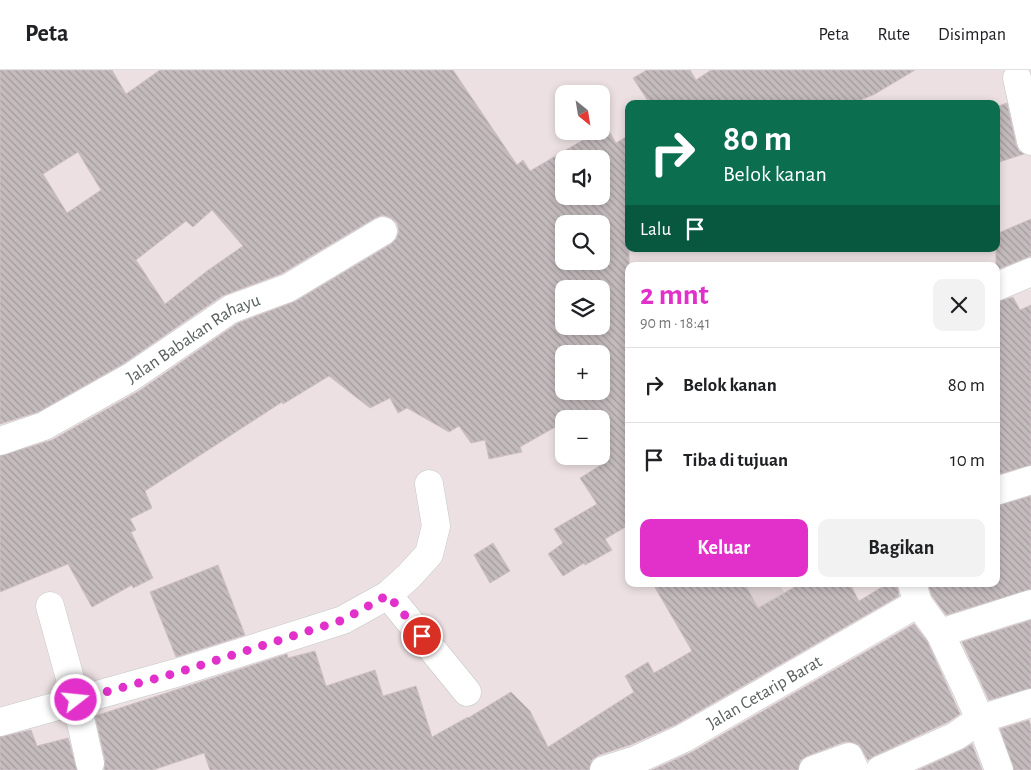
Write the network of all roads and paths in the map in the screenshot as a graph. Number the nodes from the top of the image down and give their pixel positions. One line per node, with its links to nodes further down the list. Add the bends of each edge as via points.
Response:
1 (1017, 78): 2 (street)
2 (1031, 141)
3 (383, 231): 6 (street, Jalan Babakan Rahayu, via 288,288 231,309 131,376 44,426)
4 (1031, 272): 5 (street)
5 (1000, 285)
6 (0, 441)
7 (1031, 480): 9 (street)
8 (429, 484): 11 (street, via 436,526 429,554)
9 (1000, 491)
10 (915, 593): 14 (street); 21 (street, Jalan Cetarip Barat, via 684,738 636,760)
11 (388, 595): 15 (street); 16 (street, via 343,620 176,673)
12 (1031, 604): 14 (street)
13 (50, 606): 16 (street)
14 (940, 633): 18 (street)
15 (466, 692)
16 (76, 700): 19 (street); 20 (street)
17 (1031, 703): 18 (street)
18 (980, 719): 24 (street, via 956,736); 25 (street)
19 (0, 722)
20 (90, 762)
21 (604, 770)
22 (813, 770): 23 (street, via 849,757)
23 (855, 770)
24 (880, 770)
25 (999, 770)

